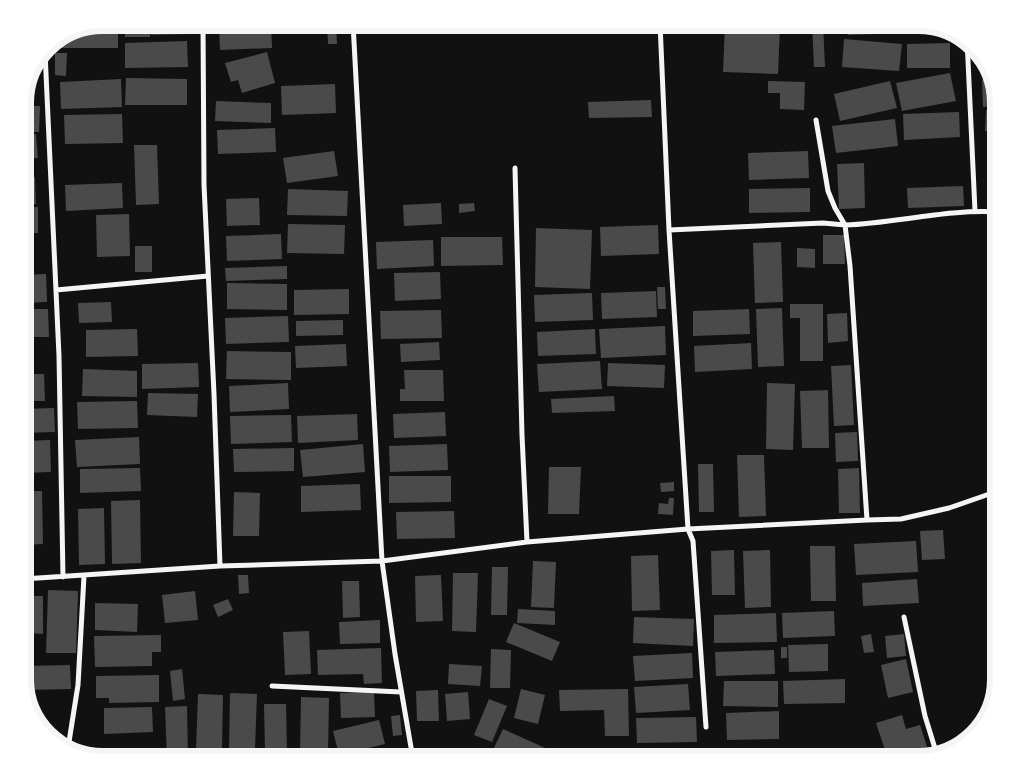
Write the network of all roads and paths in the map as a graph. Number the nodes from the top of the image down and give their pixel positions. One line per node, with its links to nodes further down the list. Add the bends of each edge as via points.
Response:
1 (202, 31): 12 (street)
2 (353, 31): 18 (street)
3 (660, 31): 11 (street)
4 (968, 51): 8 (street)
5 (45, 60): 13 (street)
6 (816, 120): 10 (street, via 828,191)
7 (515, 168): 17 (street)
8 (975, 211): 9 (street); 10 (street)
9 (990, 212)
10 (845, 225): 11 (street, via 823,223); 15 (street)
11 (669, 230): 16 (street)
12 (208, 276): 13 (street); 19 (street)
13 (56, 290): 21 (street)
14 (990, 494): 15 (street, via 901,519)
15 (867, 520): 16 (street)
16 (688, 529): 17 (street); 26 (street, via 693,541)
17 (527, 542): 18 (street)
18 (382, 561): 19 (street); 25 (street)
19 (220, 566): 20 (street)
20 (84, 576): 21 (street); 27 (street, via 78,685)
21 (63, 577): 22 (street)
22 (31, 579)
23 (904, 617): 28 (street)
24 (272, 686): 25 (street)
25 (401, 692): 29 (street)
26 (706, 727)
27 (69, 742)
28 (935, 748)
29 (411, 751)

